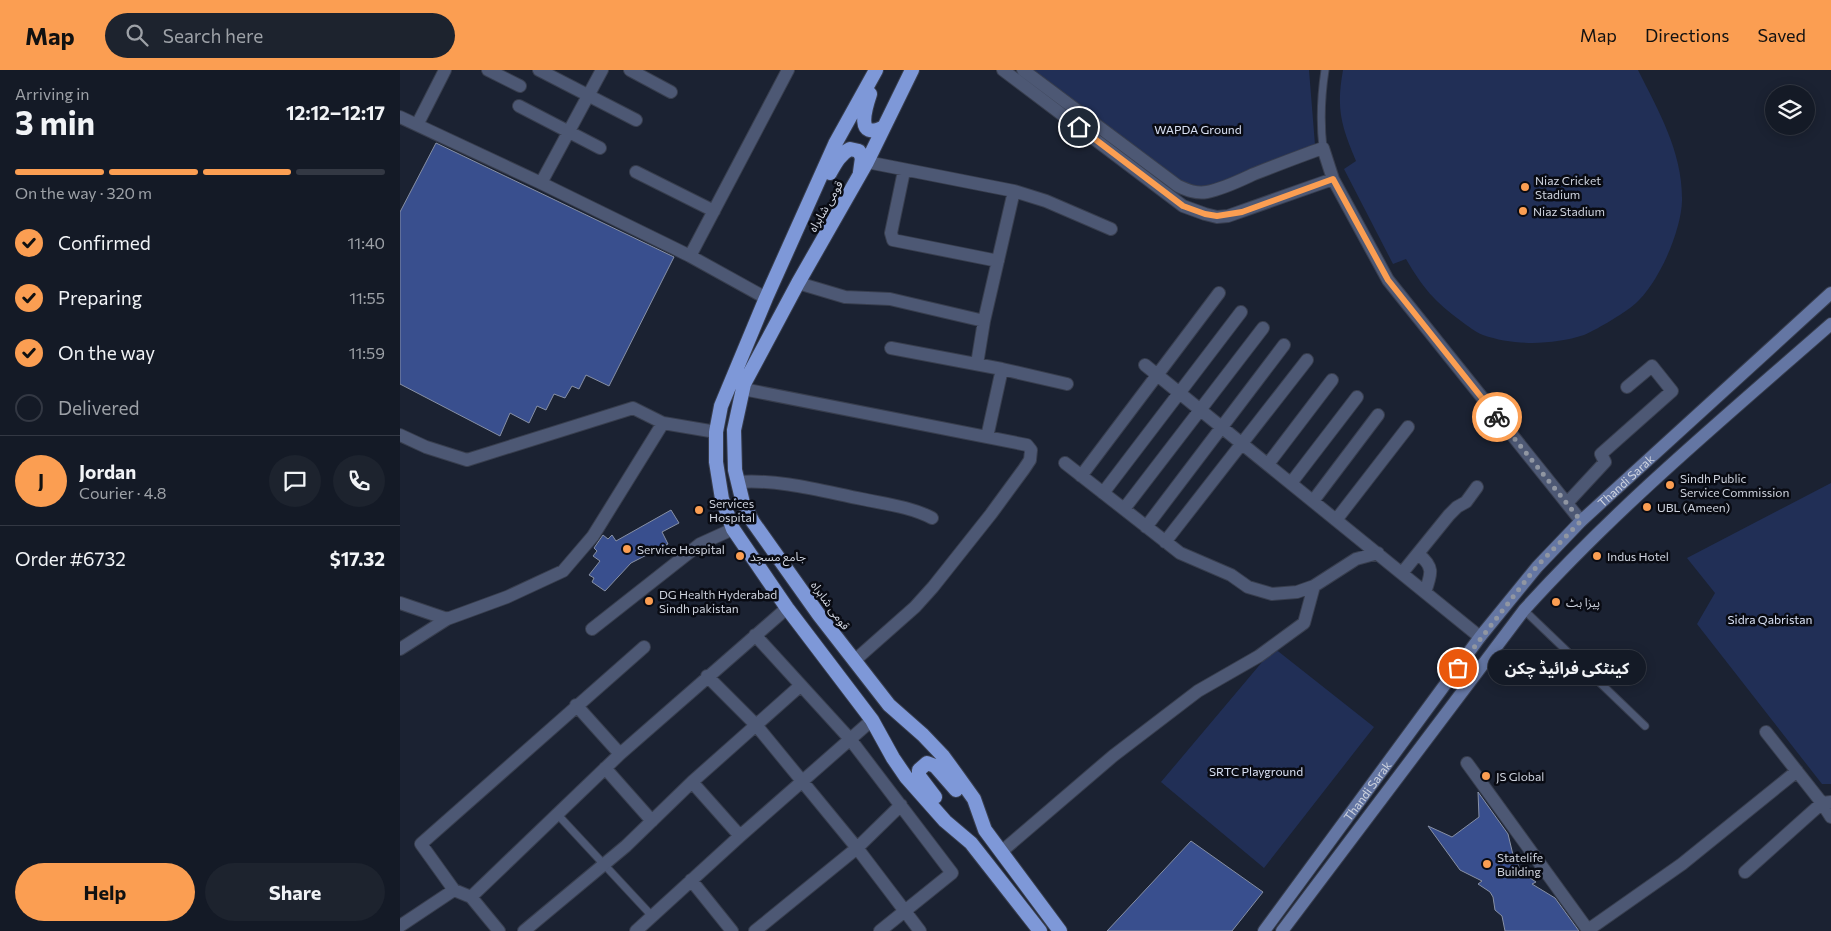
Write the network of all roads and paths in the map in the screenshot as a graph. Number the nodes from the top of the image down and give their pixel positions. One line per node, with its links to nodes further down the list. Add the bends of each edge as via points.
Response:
1 (445, 70): 18 (street)
2 (488, 70): 12 (street)
3 (540, 70): 14 (street)
4 (602, 70): 14 (street)
5 (630, 70): 13 (street)
6 (788, 70): 30 (street)
7 (878, 70): 19 (highway, via 863,119 871,131); 31 (highway, قومی شاہراہ, via 835,144)
8 (912, 70): 19 (highway, قومی شاہراہ)
9 (1004, 70): 27 (street, via 1189,209 1228,216)
10 (1023, 70): 22 (street, via 1178,186 1197,193 1213,190)
11 (1325, 70): 22 (lane, via 1321,105)
12 (520, 86)
13 (671, 92)
14 (588, 95): 17 (street); 20 (street)
15 (519, 106): 20 (street)
16 (400, 117): 18 (street)
17 (636, 120)
18 (417, 126): 28 (street)
19 (884, 127): 23 (highway, قومی شاہراہ)
20 (569, 132): 21 (street); 28 (street)
21 (600, 148)
22 (1323, 148): 27 (street)
23 (867, 162): 24 (street); 26 (highway, قومی شاہراہ)
24 (904, 171): 29 (street); 34 (street, via 891,233 893,240)
25 (636, 172): 30 (street)
26 (860, 175): 31 (highway, via 862,158 859,151 845,151); 35 (highway, قومی شاہراہ)
27 (1333, 179): 76 (street, via 1388,280)
28 (541, 183): 33 (street)
29 (1014, 191): 32 (street); 34 (street)
30 (714, 211): 33 (street)
31 (800, 223): 38 (highway, قومی شاہراہ)
32 (1111, 229)
33 (690, 256): 38 (street)
34 (998, 260): 40 (street)
35 (798, 283): 40 (street, via 845,297 890,299); 55 (highway, قومی شاہراہ)
36 (1219, 293): 51 (street)
37 (1831, 293): 45 (main road, Thandi Sarak)
38 (766, 298): 63 (highway, قومی شاہراہ, via 721,406)
39 (1241, 312): 56 (street)
40 (984, 321): 47 (street)
41 (1831, 324): 50 (main road, Thandi Sarak)
42 (1263, 328): 58 (street)
43 (1284, 345): 61 (street)
44 (891, 348): 47 (street)
45 (1765, 353): 50 (main road); 80 (main road, Thandi Sarak)
46 (1307, 360): 66 (street)
47 (977, 364): 49 (street)
48 (1145, 365): 51 (street)
49 (1002, 369): 53 (street); 65 (street)
50 (1779, 369): 91 (main road, Thandi Sarak, via 1640,492)
51 (1157, 374): 56 (street); 69 (street)
52 (1332, 380): 68 (street)
53 (1067, 384)
54 (1627, 387): 76 (street, via 1652,366 1672,391 1601,454 1605,462)
55 (743, 389): 65 (street); 72 (highway, قومی شاہراہ, via 734,430)
56 (1178, 392): 58 (street); 73 (street)
57 (1357, 397): 70 (street)
58 (1200, 409): 61 (street); 77 (street)
59 (1378, 415): 75 (street)
60 (663, 423): 63 (street); 64 (street, via 633,408 467,460 426,447); 92 (street, via 593,536 563,571 507,597)
61 (1222, 427): 66 (street); 81 (street)
62 (1408, 427): 79 (street)
63 (716, 432): 74 (highway, قومی شاہراہ, via 716,462)
64 (400, 434)
65 (988, 437): 98 (street, via 1027,445 1031,450 1030,460 921,600)
66 (1241, 443): 68 (street); 83 (street)
67 (1065, 463): 69 (street)
68 (1268, 464): 70 (street)
69 (1081, 476): 73 (street)
70 (1291, 483): 75 (street)
71 (1478, 487): 85 (street, via 1449,515)
72 (739, 488): 74 (highway); 78 (street, via 758,481 813,489 911,509); 98 (highway, قومی شاہراہ, via 753,522)
73 (1103, 493): 77 (street)
74 (722, 499): 82 (highway, قومی شاہراہ)
75 (1313, 501): 79 (street)
76 (1567, 503): 80 (street)
77 (1124, 510): 81 (street)
78 (932, 518)
79 (1336, 520): 84 (street)
80 (1581, 521): 95 (main road, Thandi Sarak, via 1537,566)
81 (1146, 527): 83 (street)
82 (733, 529): 90 (highway, قومی شاہراہ); 93 (street, via 700,544)
83 (1165, 542): 87 (street, via 1180,553 1231,575 1248,587 1272,594 1297,592)
84 (1378, 553): 86 (street); 87 (street, via 1356,559)
85 (1418, 554): 86 (street); 88 (street, via 1430,567)
86 (1402, 573): 88 (street)
87 (1314, 586): 122 (street, via 1304,623 1259,656 1198,691 1114,756)
88 (1425, 592): 95 (street)
89 (400, 603): 92 (street)
90 (786, 608): 94 (street); 102 (highway, قومی شاہراہ)
91 (1524, 610): 104 (lane); 141 (main road, Thandi Sarak)
92 (447, 619): 97 (street)
93 (592, 629)
94 (755, 635): 99 (street); 100 (street)
95 (1480, 637): 140 (main road, Thandi Sarak)
96 (644, 647): 101 (street)
97 (400, 649)
98 (854, 661): 118 (highway, قومی شاہراہ, via 889,705 943,756 974,799)
99 (707, 676): 103 (street); 107 (street)
100 (800, 686): 103 (street); 106 (street)
101 (576, 705): 107 (street); 126 (street, via 421,844)
102 (872, 720): 106 (street); 120 (highway, قومی شاہراہ, via 906,778 945,821)
103 (756, 725): 111 (street); 112 (street)
104 (1645, 726)
105 (1766, 732): 110 (street)
106 (850, 739): 112 (street); 114 (street)
107 (620, 754): 109 (street)
108 (1467, 763): 110 (street, via 1588,930 1682,864)
109 (605, 768): 115 (street); 117 (street)
110 (1797, 771): 113 (street)
111 (692, 782): 117 (street); 119 (street)
112 (802, 782): 119 (street); 121 (street)
113 (1827, 802): 116 (street); 124 (street)
114 (900, 805): 121 (street); 128 (street, via 952,873)
115 (558, 814): 123 (lane); 127 (street)
116 (1831, 816)
117 (652, 821): 123 (street)
118 (985, 830): 120 (highway, via 941,771 935,766 922,766 919,776); 122 (highway, قومی شاہراہ)
119 (740, 836): 125 (street)
120 (971, 843): 138 (highway, قومی شاہراہ)
121 (856, 848): 128 (street); 135 (street)
122 (1001, 852): 139 (highway, قومی شاہراہ)
123 (604, 865): 129 (lane); 132 (street)
124 (1745, 872)
125 (690, 880): 129 (street); 134 (street)
126 (454, 890): 127 (street); 130 (street)
127 (471, 897): 131 (street)
128 (904, 910): 136 (street); 137 (street)
129 (652, 916): 133 (street)
130 (400, 926)
131 (498, 931)
132 (524, 931)
133 (636, 931)
134 (732, 931)
135 (754, 931)
136 (880, 931)
137 (920, 931)
138 (1040, 931)
139 (1060, 931)
140 (1264, 931)
141 (1282, 931)

